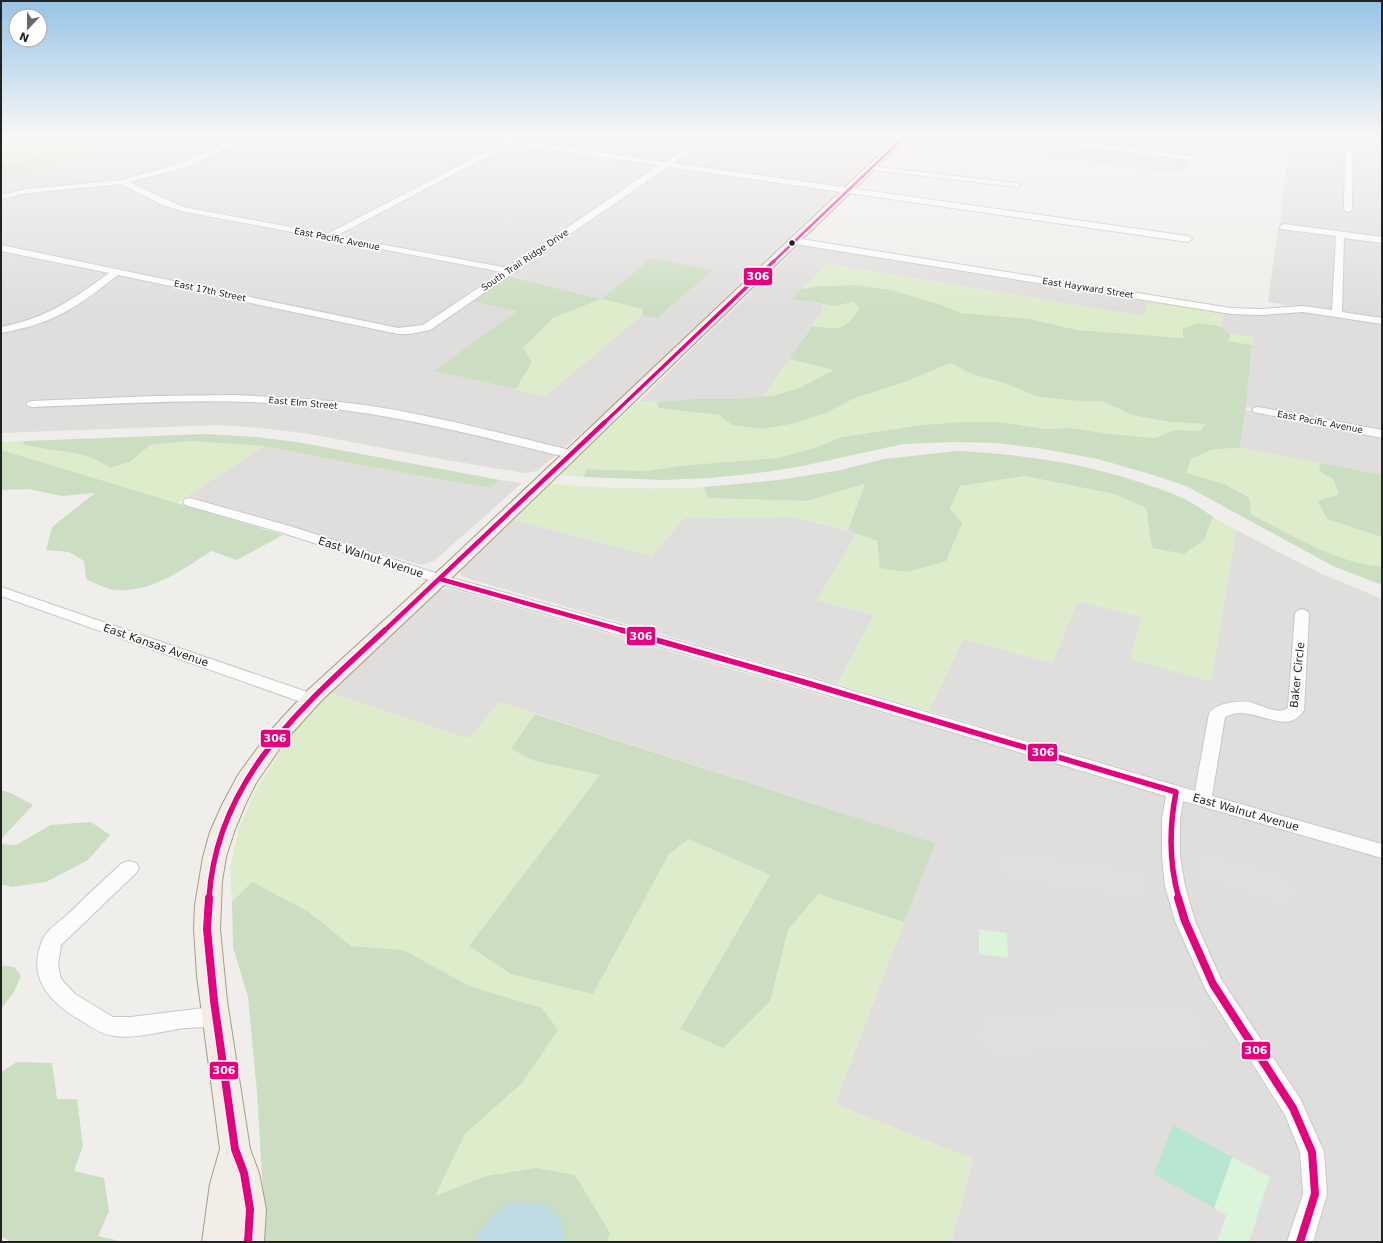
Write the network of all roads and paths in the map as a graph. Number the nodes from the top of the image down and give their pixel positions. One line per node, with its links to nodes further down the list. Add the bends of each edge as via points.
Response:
1 (18, 193): 8 (street)
2 (145, 193): 12 (street, East Pacific Avenue, via 181,209)
3 (412, 193): 12 (street)
4 (624, 193): 17 (street, South Trail Ridge Drive)
5 (848, 193): 15 (main road)
6 (864, 193): 13 (street)
7 (1348, 193): 9 (street)
8 (1, 197)
9 (1348, 210)
10 (1284, 227): 11 (street)
11 (1340, 235): 14 (street); 19 (street)
12 (327, 237): 17 (street, East Pacific Avenue)
13 (1188, 239)
14 (1382, 240)
15 (796, 241): 19 (street, East Hayward Street, via 1231,310 1260,312 1303,309); 26 (main road)
16 (1, 248): 18 (street, East 17th Street)
17 (510, 271): 22 (street, South Trail Ridge Drive)
18 (117, 272): 21 (street, via 51,316); 22 (street, East 17th Street, via 398,331)
19 (1337, 314): 20 (street, East Hayward Street)
20 (1382, 321)
21 (1, 330)
22 (420, 330)
23 (32, 404): 26 (street, East Elm Street, via 184,398 299,402 403,415)
24 (1258, 410): 25 (street, East Pacific Avenue)
25 (1382, 434)
26 (570, 454): 28 (main road)
27 (190, 502): 28 (street, East Walnut Avenue, via 288,530)
28 (440, 579): 31 (main road); 32 (street, East Walnut Avenue)
29 (1, 591): 31 (street, East Kansas Avenue)
30 (1302, 614): 33 (street, Baker Circle, via 1296,710 1291,716 1281,718 1258,709 1239,707 1224,709 1217,714)
31 (310, 699): 36 (main road, via 281,730 256,763 235,800 218,845 206,913 207,952)
32 (1176, 792): 33 (street, East Walnut Avenue); 40 (street, via 1171,819 1172,857 1175,886 1185,921 1213,984 1293,1108 1312,1152 1315,1194)
33 (1202, 800): 34 (street, East Walnut Avenue)
34 (1382, 851)
35 (129, 868): 36 (street, via 52,941 46,955 49,978 60,996 115,1027)
36 (216, 1017): 37 (main road)
37 (235, 1149): 38 (main road, via 225,1184); 39 (main road, via 244,1173 250,1209)
38 (218, 1242)
39 (248, 1242)
40 (1300, 1242)

